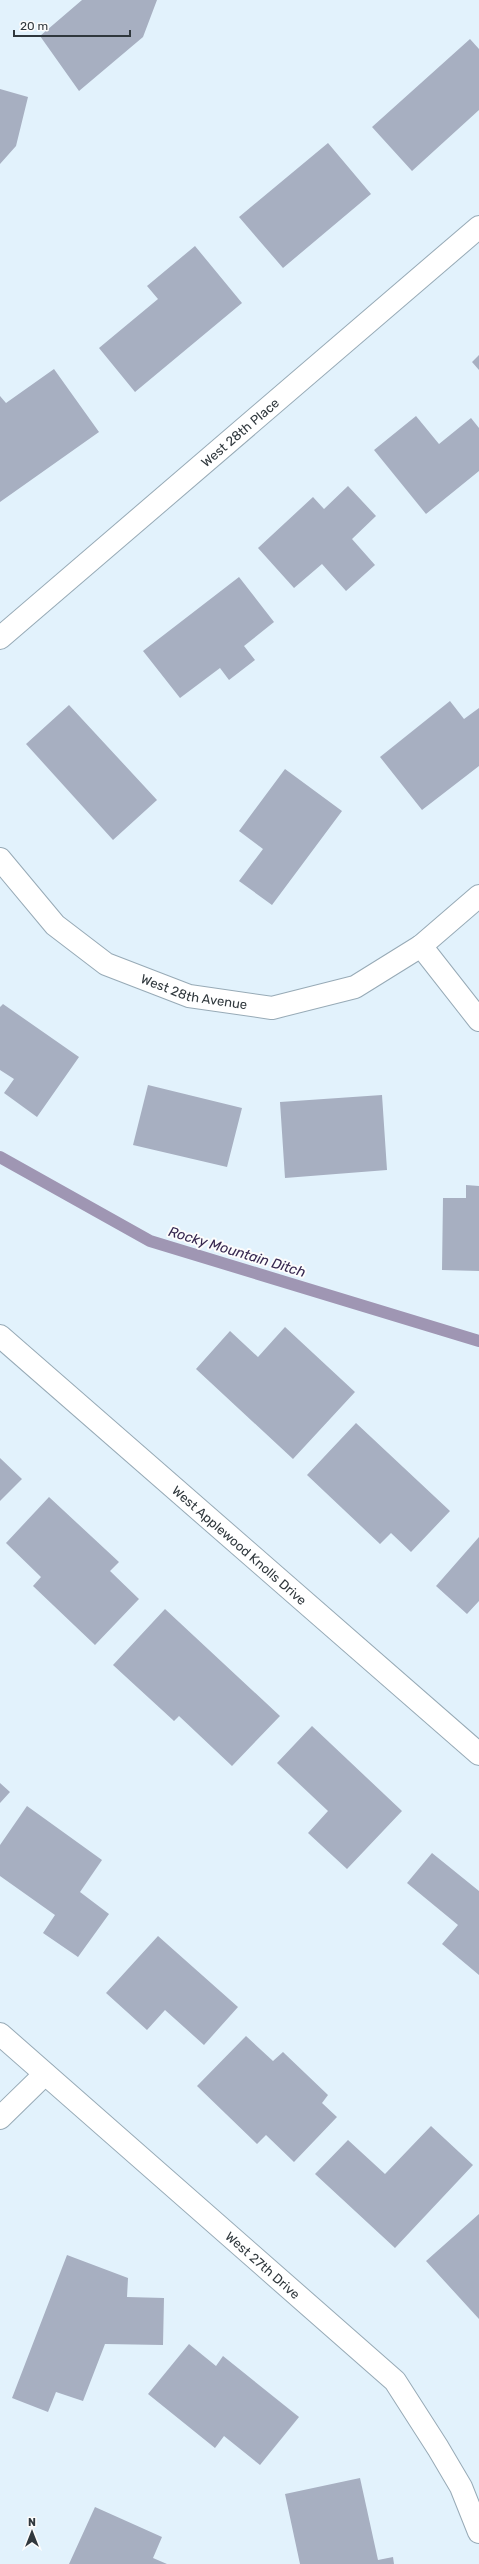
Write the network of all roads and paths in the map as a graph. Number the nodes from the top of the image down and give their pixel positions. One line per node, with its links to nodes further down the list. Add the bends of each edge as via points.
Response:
1 (479, 227): 2 (street, West 28th Place)
2 (0, 638)
3 (0, 859): 5 (street, West 28th Avenue, via 55,925 106,964 189,996 272,1008 355,987)
4 (479, 896): 5 (street, West 28th Avenue)
5 (421, 946): 6 (street)
6 (479, 1020)
7 (0, 1336): 8 (street, West Applewood Knolls Drive)
8 (479, 1754)
9 (0, 2034): 10 (street, West 27th Drive)
10 (45, 2074): 11 (street); 12 (street, West 27th Drive, via 395,2381 461,2487)
11 (0, 2118)
12 (479, 2532)

